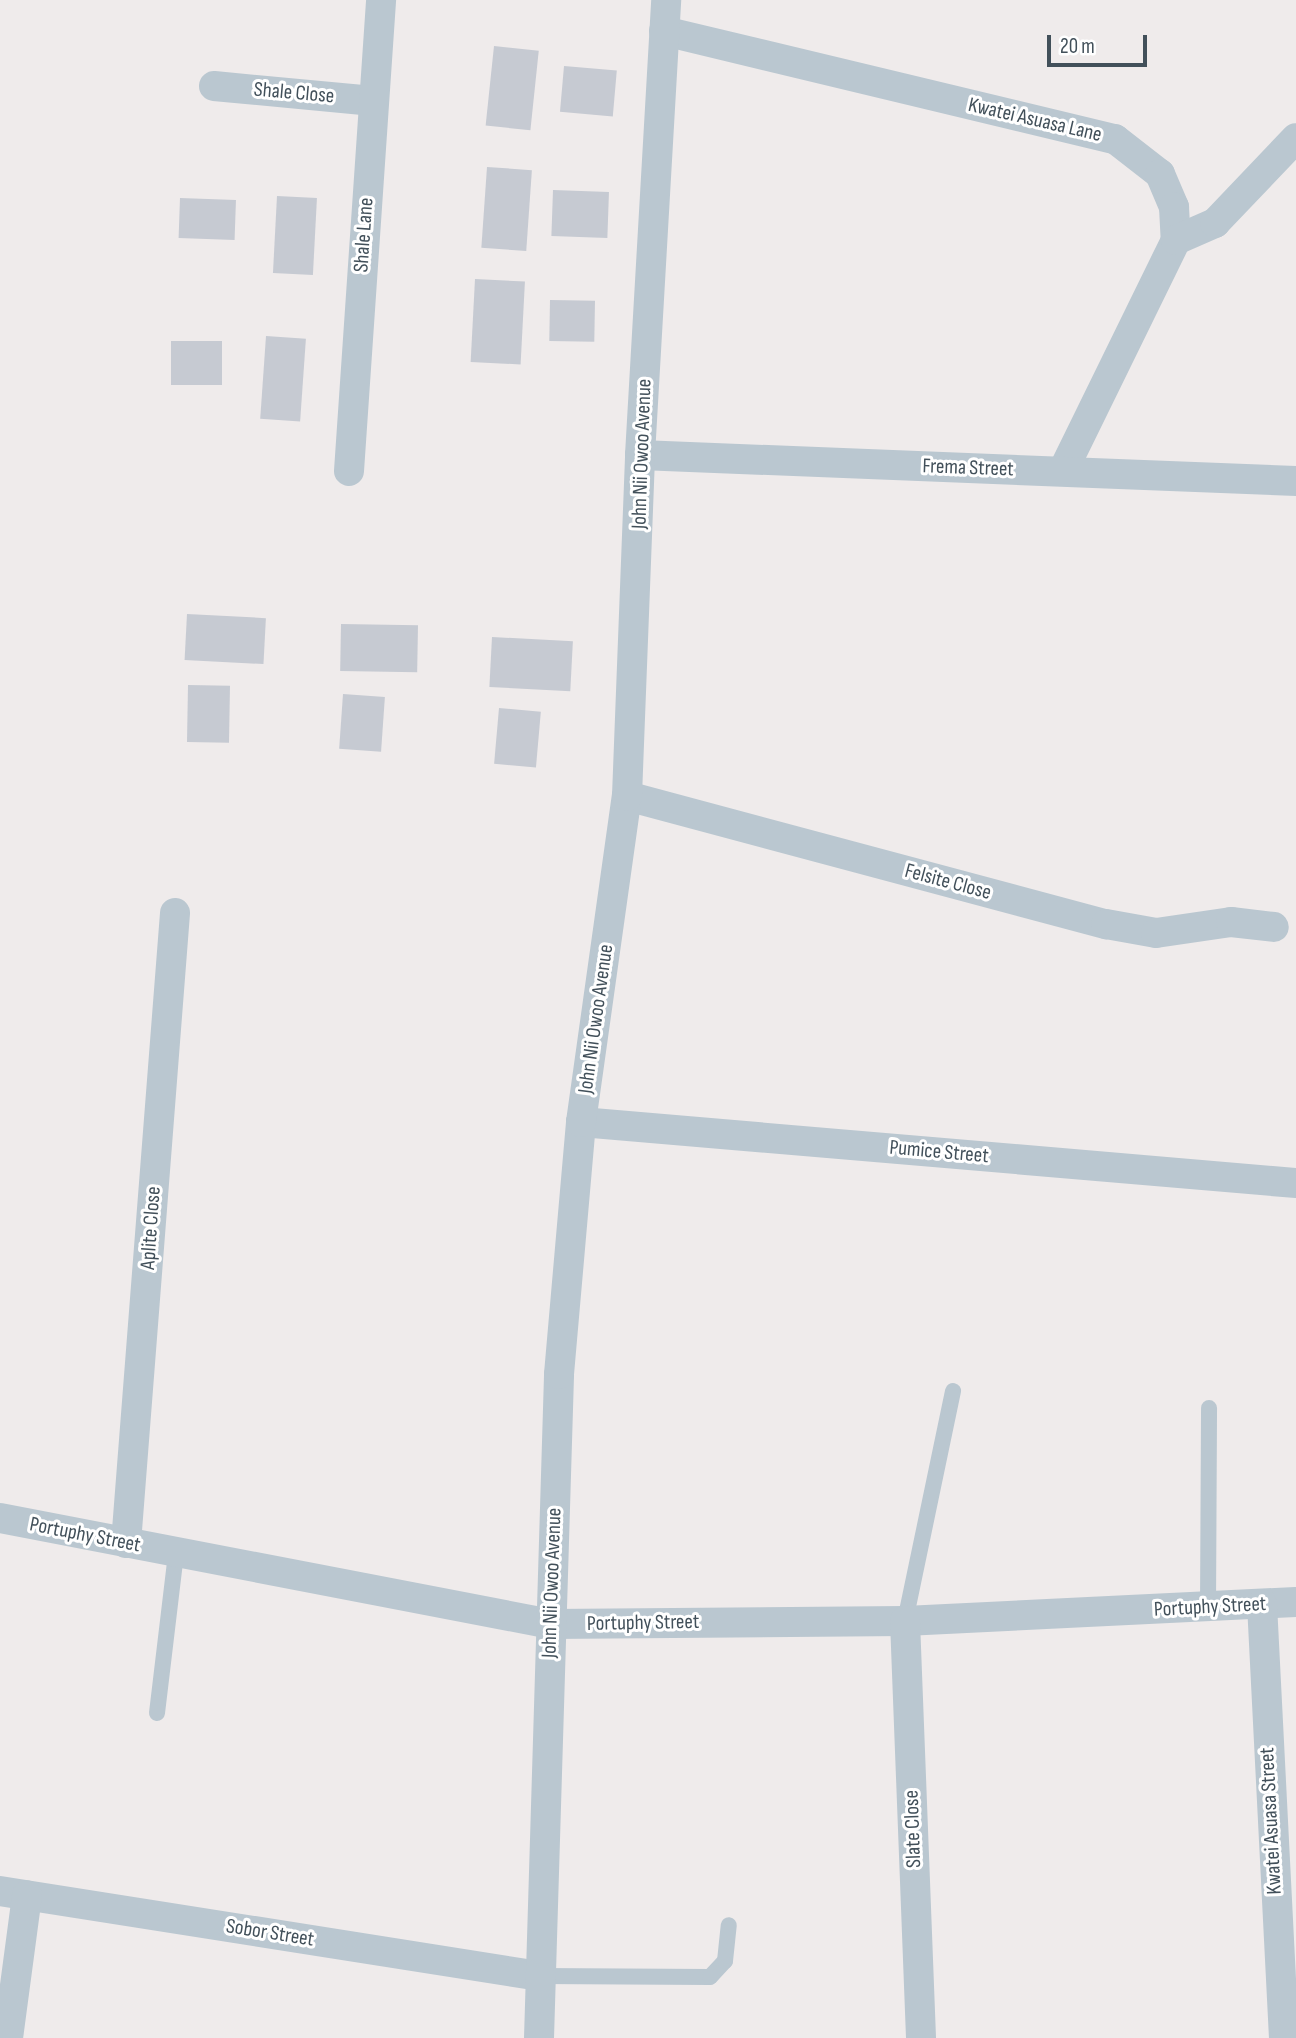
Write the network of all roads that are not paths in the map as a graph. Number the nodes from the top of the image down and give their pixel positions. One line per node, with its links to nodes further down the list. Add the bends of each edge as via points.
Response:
1 (382, 0): 5 (street, Shale Lane)
2 (666, 0): 3 (street, John Nii Owoo Avenue)
3 (664, 31): 7 (street, Kwatei Asuasa Lane, via 1115,139 1160,174 1174,207); 8 (street, John Nii Owoo Avenue)
4 (214, 86): 5 (street, Shale Close)
5 (373, 100): 9 (street, Shale Lane)
6 (1296, 138): 7 (street, via 1215,223)
7 (1176, 240): 10 (street)
8 (640, 455): 10 (street, Frema Street); 12 (street, John Nii Owoo Avenue)
9 (349, 471)
10 (1063, 471): 11 (street, Frema Street)
11 (1296, 481)
12 (627, 796): 14 (street, Felsite Close, via 1106,924 1156,933 1231,922); 15 (street, John Nii Owoo Avenue)
13 (175, 913): 20 (street, Aplite Close)
14 (1273, 927)
15 (581, 1122): 16 (street, Pumice Street); 26 (street, John Nii Owoo Avenue, via 559,1374)
16 (1296, 1183)
17 (953, 1391): 25 (lane)
18 (1209, 1408): 24 (lane)
19 (0, 1518): 20 (street, Portuphy Street)
20 (126, 1543): 21 (street, Portuphy Street)
21 (176, 1553): 26 (street, Portuphy Street); 27 (lane)
22 (1296, 1602): 23 (street, Portuphy Street)
23 (1262, 1604): 24 (street, Portuphy Street); 34 (street, Kwatei Asuasa Street)
24 (1208, 1607): 25 (street, Portuphy Street)
25 (905, 1621): 26 (street, Portuphy Street); 33 (street, Slate Close)
26 (551, 1624): 30 (street, John Nii Owoo Avenue)
27 (157, 1713)
28 (13, 1893): 30 (street, Sobor Street); 31 (street)
29 (729, 1925): 30 (lane, via 725,1961 710,1977)
30 (539, 1976): 32 (street, John Nii Owoo Avenue)
31 (8, 2038)
32 (538, 2038)
33 (921, 2038)
34 (1284, 2038)

